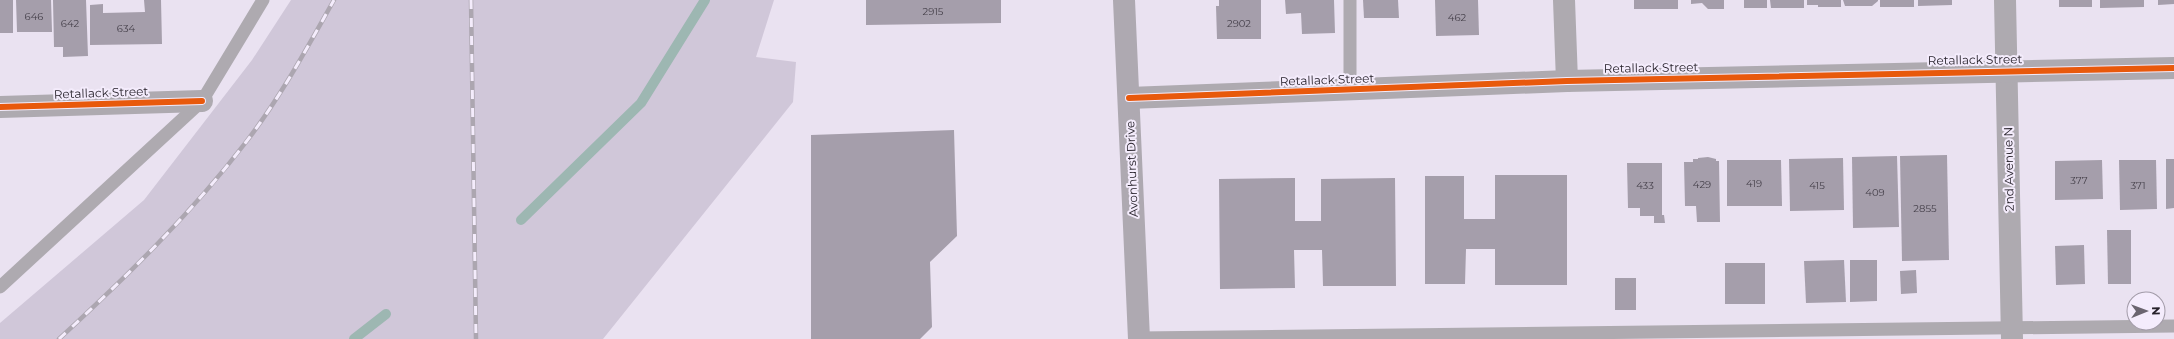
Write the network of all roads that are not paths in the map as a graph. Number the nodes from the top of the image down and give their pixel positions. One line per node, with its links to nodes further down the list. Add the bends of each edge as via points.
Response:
1 (262, 0): 11 (lane)
2 (1124, 0): 10 (street, Avonhurst Drive)
3 (1350, 0): 9 (lane)
4 (1564, 0): 8 (street)
5 (2006, 0): 7 (street, 2nd Avenue N)
6 (2174, 68): 7 (street, Retallack Street)
7 (2007, 70): 8 (street, Retallack Street); 15 (street, 2nd Avenue N)
8 (1567, 81): 9 (street, Retallack Street)
9 (1350, 91): 10 (street, Retallack Street)
10 (1129, 98): 16 (street, Avonhurst Drive)
11 (202, 101): 12 (street, Retallack Street); 13 (lane)
12 (0, 107)
13 (0, 287)
14 (2174, 326): 15 (lane)
15 (2012, 334): 16 (lane)
16 (1139, 338)

